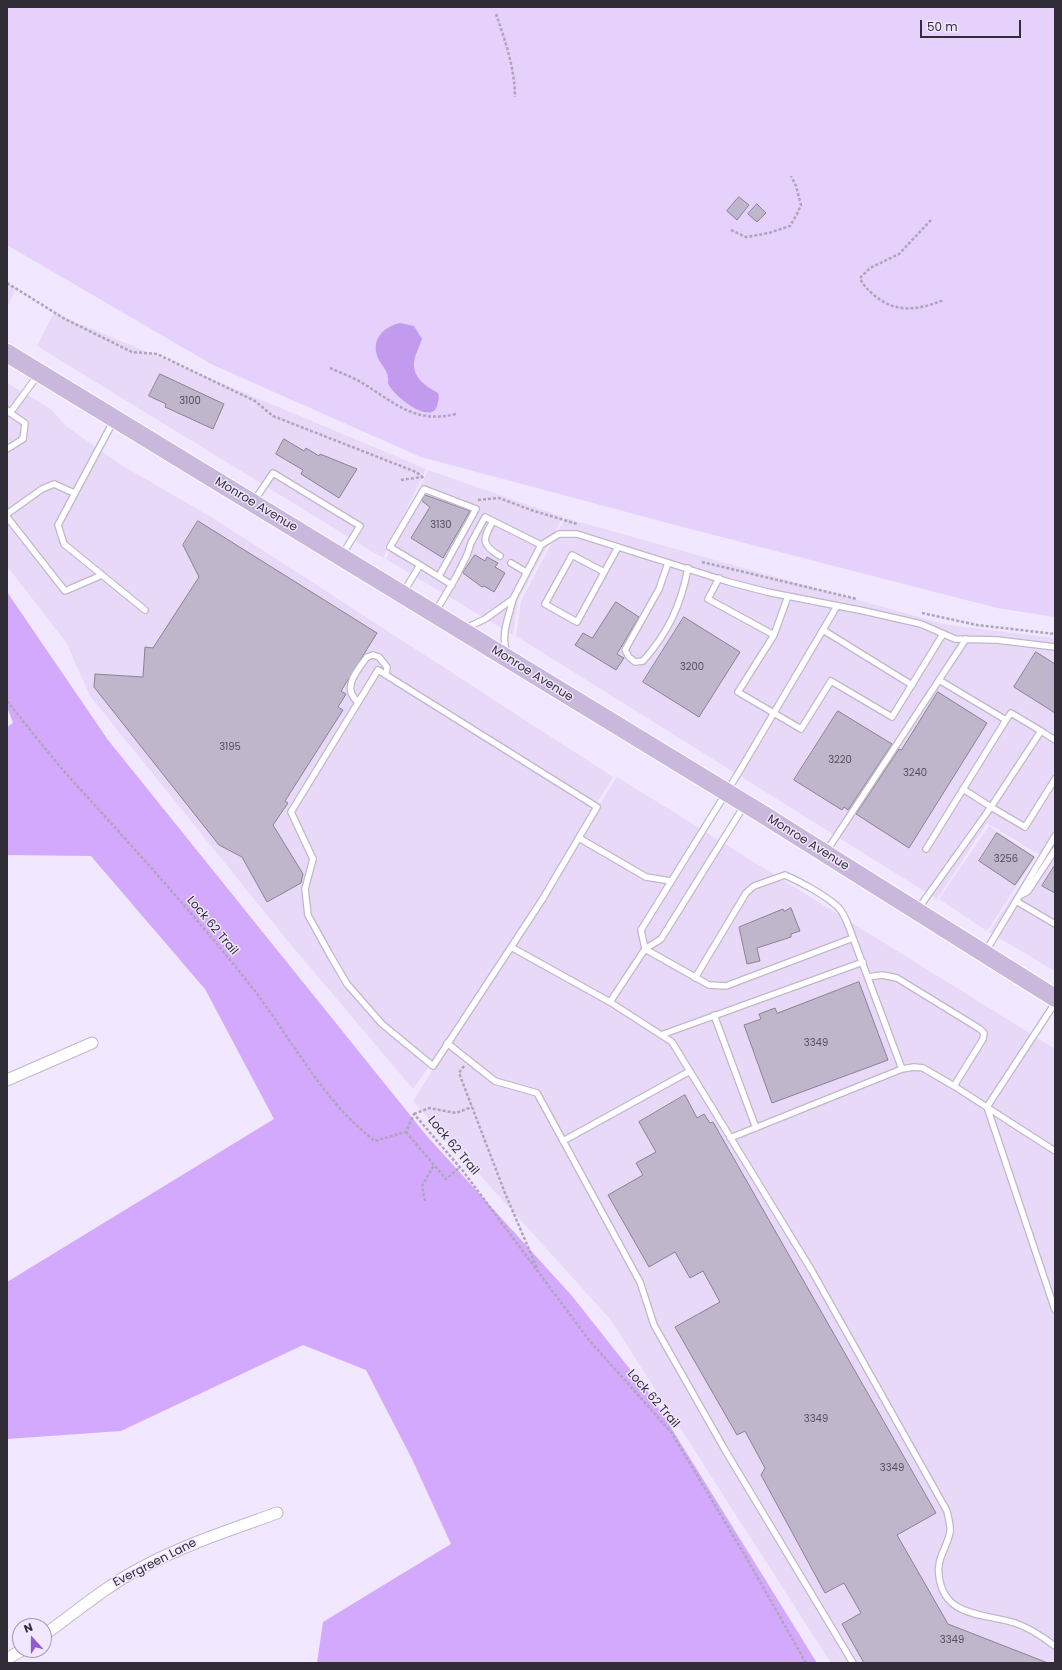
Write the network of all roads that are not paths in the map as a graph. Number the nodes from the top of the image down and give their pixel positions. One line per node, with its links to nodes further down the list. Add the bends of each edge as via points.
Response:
1 (7, 353): 2 (main road, Monroe Avenue)
2 (40, 372): 3 (lane); 4 (main road, Monroe Avenue)
3 (9, 412): 5 (lane, via 25,423 23,439)
4 (115, 418): 6 (lane); 7 (main road, Monroe Avenue)
5 (7, 449)
6 (74, 493): 8 (lane, via 54,484 42,489); 21 (lane, via 58,525 64,544)
7 (253, 503): 14 (main road, Monroe Avenue); 14 (lane, via 273,473 360,526)
8 (7, 514)
9 (7, 517): 21 (lane, via 65,590)
10 (493, 521): 11 (lane); 13 (lane, via 485,536 485,542 490,550); 24 (lane, via 485,517 470,543)
11 (541, 545): 12 (lane, via 559,534 577,534); 19 (lane)
12 (618, 547): 15 (lane); 20 (lane)
13 (500, 556)
14 (341, 557): 25 (main road, Monroe Avenue)
15 (668, 562): 18 (lane); 18 (lane, via 659,589 625,650 629,658 635,662 643,661 652,651 674,616 682,599)
16 (511, 563): 19 (lane)
17 (420, 565): 22 (lane); 22 (lane, via 390,547 424,489 476,509); 25 (lane)
18 (688, 568): 23 (lane)
19 (526, 572): 27 (lane)
20 (604, 572): 20 (lane, via 577,622 545,604 572,555)
21 (102, 575): 29 (lane)
22 (439, 576): 24 (lane)
23 (719, 578): 26 (lane); 34 (lane, via 708,599)
24 (452, 585): 30 (lane)
25 (402, 594): 30 (main road, Monroe Avenue)
26 (788, 596): 28 (lane); 34 (lane)
27 (512, 598): 31 (lane, via 485,618); 37 (lane, via 504,631 504,646)
28 (837, 606): 32 (lane); 33 (lane, via 921,624)
29 (145, 610)
30 (434, 614): 31 (main road, Monroe Avenue)
31 (461, 630): 37 (main road, Monroe Avenue)
32 (823, 630): 40 (lane); 42 (lane)
33 (943, 634): 35 (lane, via 955,639); 40 (lane)
34 (774, 635): 42 (lane, via 738,692)
35 (966, 639): 36 (lane); 39 (lane)
36 (1055, 647)
37 (510, 660): 48 (main road, Monroe Avenue)
38 (386, 675): 41 (lane, via 378,670); 41 (lane, via 387,667 383,660 373,655 367,657 351,680 352,697); 52 (lane, via 597,807)
39 (939, 680): 43 (lane); 55 (lane)
40 (912, 685): 42 (lane, via 892,717 831,681 801,729)
41 (358, 702): 73 (lane, via 291,812 312,859 305,889 308,915 347,984 382,1024 433,1066)
42 (773, 713): 48 (lane)
43 (1006, 720): 44 (lane, via 1011,714); 47 (lane)
44 (1041, 731): 45 (lane); 50 (lane)
45 (1055, 740)
46 (1055, 779): 50 (lane, via 1025,827)
47 (963, 789): 50 (lane); 53 (lane)
48 (726, 793): 49 (main road, Monroe Avenue); 56 (lane)
49 (745, 804): 55 (main road, Monroe Avenue); 62 (lane, via 661,939)
50 (991, 807): 58 (lane)
51 (1055, 836): 57 (lane)
52 (579, 838): 56 (lane, via 646,877); 61 (lane)
53 (926, 849)
54 (1055, 850): 57 (lane, via 1028,891)
55 (825, 854): 58 (main road, Monroe Avenue)
56 (671, 880): 62 (lane, via 641,930)
57 (1018, 898): 59 (lane); 63 (lane)
58 (916, 911): 63 (main road, Monroe Avenue)
59 (1055, 924)
60 (852, 938): 64 (lane); 66 (lane, via 726,986 709,985); 66 (lane, via 838,907 799,881 785,875 754,886 746,893)
61 (511, 947): 68 (lane); 73 (lane, via 457,1032)
62 (645, 949): 66 (lane); 68 (lane)
63 (985, 954): 67 (main road, Monroe Avenue)
64 (863, 962): 65 (lane); 70 (lane)
65 (868, 977): 74 (lane); 77 (lane, via 882,975 897,978 980,1028 984,1033 983,1039)
66 (695, 978)
67 (1055, 998)
68 (610, 1002): 71 (lane)
69 (1055, 1003): 78 (lane)
70 (714, 1015): 71 (lane); 79 (lane)
71 (661, 1035): 75 (lane, via 672,1042)
72 (92, 1043): 76 (street)
73 (447, 1043): 81 (lane, via 495,1081 537,1093)
74 (902, 1069): 77 (lane, via 923,1068); 79 (lane)
75 (690, 1071): 80 (lane); 81 (lane)
76 (7, 1080)
77 (954, 1086): 78 (lane)
78 (986, 1107): 82 (lane); 83 (lane)
79 (756, 1128): 80 (lane)
80 (730, 1138): 86 (lane, via 812,1271 947,1511 950,1532 938,1560 939,1577 946,1596 960,1610 1015,1623)
81 (562, 1141): 87 (lane, via 640,1282 654,1325 725,1450)
82 (1055, 1151)
83 (1055, 1310)
84 (277, 1513): 85 (street, Evergreen Lane, via 190,1544 139,1569 93,1598)
85 (52, 1629)
86 (1055, 1646)
87 (853, 1663)

